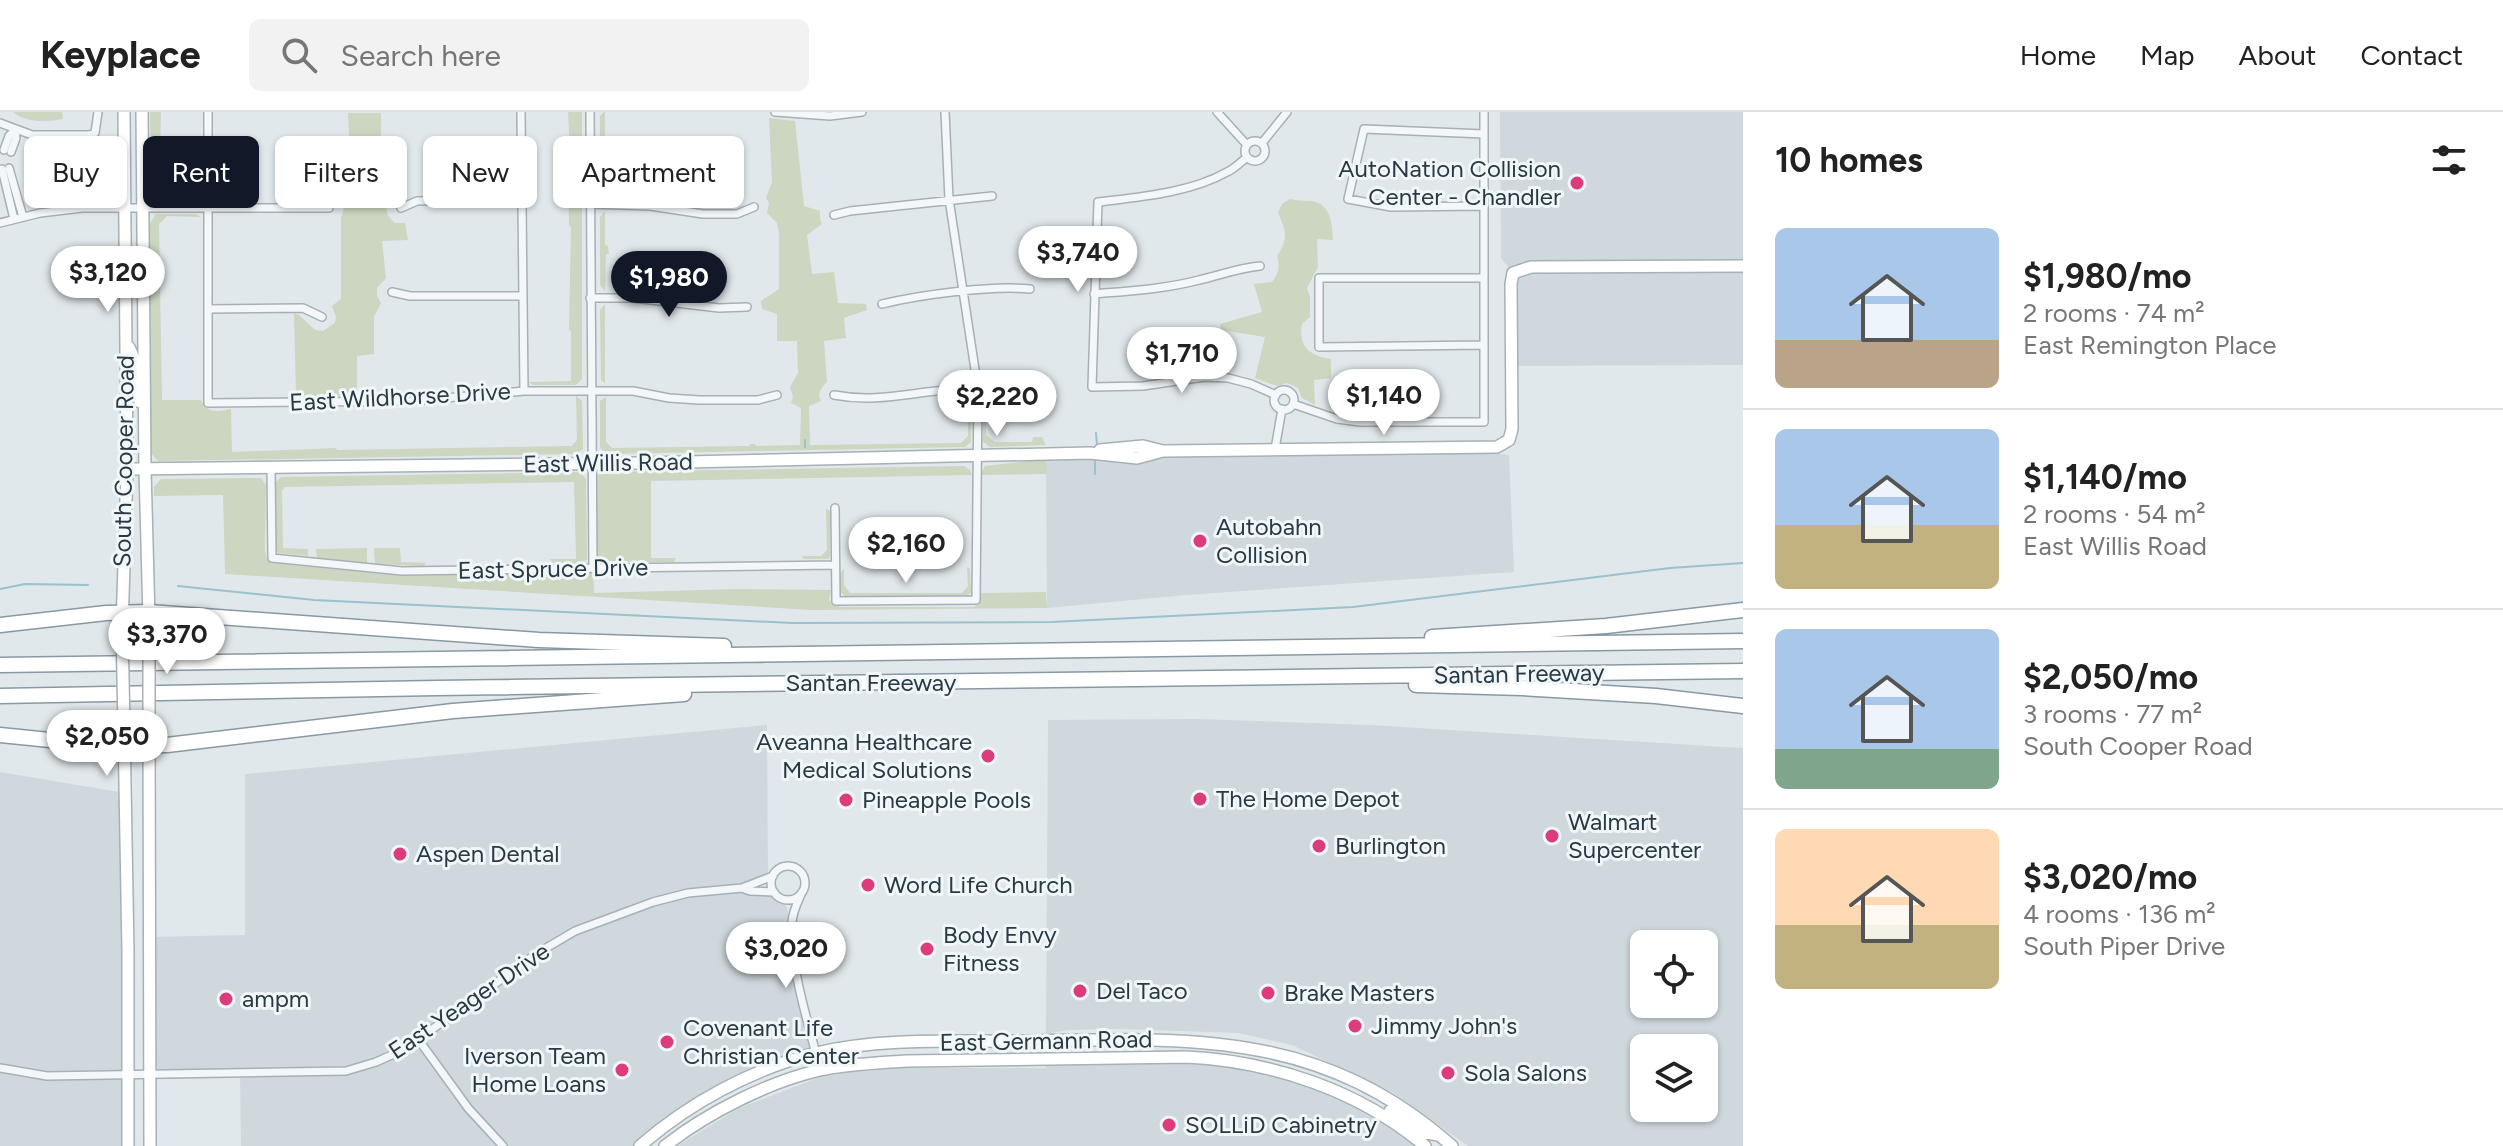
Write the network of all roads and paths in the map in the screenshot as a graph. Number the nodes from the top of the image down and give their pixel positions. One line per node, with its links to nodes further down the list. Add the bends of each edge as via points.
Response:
1 (98, 112): 14 (street, via 95,133 32,135)
2 (124, 112): 16 (main road, South Cooper Road)
3 (142, 112): 32 (main road, South Cooper Road)
4 (208, 112): 17 (street)
5 (521, 112): 18 (street)
6 (590, 112): 19 (street)
7 (775, 112): 8 (street)
8 (862, 112)
9 (945, 112): 26 (street)
10 (1217, 112): 21 (street)
11 (1287, 112): 20 (street)
12 (1484, 112): 15 (street)
13 (0, 123): 14 (street)
14 (15, 130): 22 (street, via 16,138)
15 (1484, 134): 27 (street); 27 (street, via 1364,129 1348,199 1391,207)
16 (124, 136)
17 (208, 136)
18 (522, 136)
19 (590, 136)
20 (1262, 143): 21 (street); 23 (street, via 1262,158)
21 (1247, 145): 23 (street)
22 (5, 151): 24 (street, via 14,159)
23 (1247, 157): 46 (street, via 1227,172 1190,186 1098,202)
24 (4, 168): 38 (street)
25 (992, 196): 26 (street)
26 (949, 199): 37 (street); 45 (street)
27 (1484, 206): 42 (street)
28 (754, 207): 36 (street, via 737,214)
29 (82, 208): 38 (street)
30 (125, 208): 53 (main road, South Cooper Road)
31 (127, 208): 32 (street)
32 (142, 208): 64 (main road, South Cooper Road)
33 (208, 208): 51 (street)
34 (523, 208): 47 (street)
35 (590, 208): 48 (street)
36 (663, 208)
37 (834, 215)
38 (19, 218): 39 (street)
39 (0, 223)
40 (1260, 266): 46 (street, via 1160,288)
41 (1743, 266): 65 (main road, East Willis Road, via 1531,267 1513,273 1512,429 1509,440 1497,447)
42 (1484, 278): 54 (street); 54 (street, via 1319,278 1319,347)
43 (1030, 289): 45 (street)
44 (392, 292): 47 (street)
45 (964, 292): 49 (street); 55 (street)
46 (1094, 294): 61 (street, via 1092,387 1228,378)
47 (523, 296): 58 (street)
48 (590, 298): 50 (street); 57 (street)
49 (882, 304)
50 (747, 307)
51 (208, 309): 52 (street, via 303,308); 58 (street, East Wildhorse Drive, via 208,403 411,401)
52 (322, 317)
53 (126, 344): 64 (main road, via 133,352); 69 (main road, South Cooper Road)
54 (1484, 345): 62 (street, via 1484,422 1360,422)
55 (978, 389): 56 (street); 60 (street, via 895,398); 66 (street)
56 (994, 389)
57 (591, 390): 58 (street, East Wildhorse Drive); 59 (street, East Wildhorse Drive, via 699,400); 67 (street)
58 (524, 391)
59 (777, 395)
60 (834, 395)
61 (1276, 395): 62 (street, via 1289,391); 63 (street, via 1275,403)
62 (1293, 404): 63 (street)
63 (1282, 409): 65 (street)
64 (144, 414): 70 (main road, South Cooper Road)
65 (1275, 449): 66 (main road, East Willis Road, via 1163,451 1143,446)
66 (977, 457): 67 (main road, East Willis Road); 72 (street, via 976,600 836,601)
67 (591, 464): 68 (main road, East Willis Road); 73 (street)
68 (271, 468): 70 (main road, East Willis Road); 73 (street, East Spruce Drive, via 272,558 402,571)
69 (127, 469): 70 (main road, East Willis Road); 76 (main road, South Cooper Road)
70 (145, 469): 75 (main road, South Cooper Road)
71 (835, 508): 72 (street)
72 (835, 565): 73 (street, East Spruce Drive)
73 (593, 568)
74 (1743, 610): 79 (highway)
75 (149, 619): 76 (highway); 80 (highway, via 670,646 802,647); 88 (main road, South Cooper Road, bridge)
76 (122, 620): 77 (highway, via 106,613); 89 (main road, South Cooper Road, bridge)
77 (0, 625)
78 (1743, 641): 79 (highway, Santan Freeway)
79 (1336, 647): 80 (highway, Santan Freeway)
80 (840, 655): 81 (highway, Santan Freeway)
81 (0, 665)
82 (1743, 671): 83 (highway, Santan Freeway)
83 (1245, 678): 84 (highway, Santan Freeway); 86 (highway, via 1277,685 1522,688)
84 (747, 684): 85 (highway, Santan Freeway); 88 (highway)
85 (0, 696)
86 (1743, 706)
87 (0, 735): 89 (highway)
88 (150, 745): 89 (highway); 100 (main road, South Cooper Road)
89 (124, 746): 100 (main road, South Cooper Road, via 128,951)
90 (773, 876): 91 (street, East Yeager Drive); 92 (street); 93 (street, via 785,866 796,868 804,876)
91 (742, 888): 92 (street, East Yeager Drive); 96 (street, East Yeager Drive, via 653,902 575,931)
92 (774, 892): 94 (street)
93 (802, 892): 94 (street); 95 (street)
94 (782, 899): 95 (street)
95 (792, 921): 97 (street)
96 (418, 1039): 100 (street, East Yeager Drive, via 346,1071); 105 (street)
97 (816, 1053): 99 (street); 102 (main road, East Germann Road, via 903,1043 1226,1043 1331,1070 1378,1093); 106 (main road, East Germann Road, via 723,1090 683,1112)
98 (0, 1068): 100 (street, East Yeager Drive, via 47,1076)
99 (820, 1070): 101 (main road, East Germann Road, via 906,1061 1218,1059 1294,1076); 107 (main road, East Germann Road, via 735,1102)
100 (139, 1073): 103 (main road, South Cooper Road); 104 (main road, South Cooper Road)
101 (1374, 1110): 102 (main road, via 1387,1110 1427,1134); 108 (main road, East Germann Road)
102 (1440, 1135): 109 (main road, East Germann Road)
103 (128, 1146)
104 (150, 1146)
105 (503, 1146)
106 (640, 1146)
107 (665, 1146)
108 (1425, 1146)
109 (1452, 1146)

